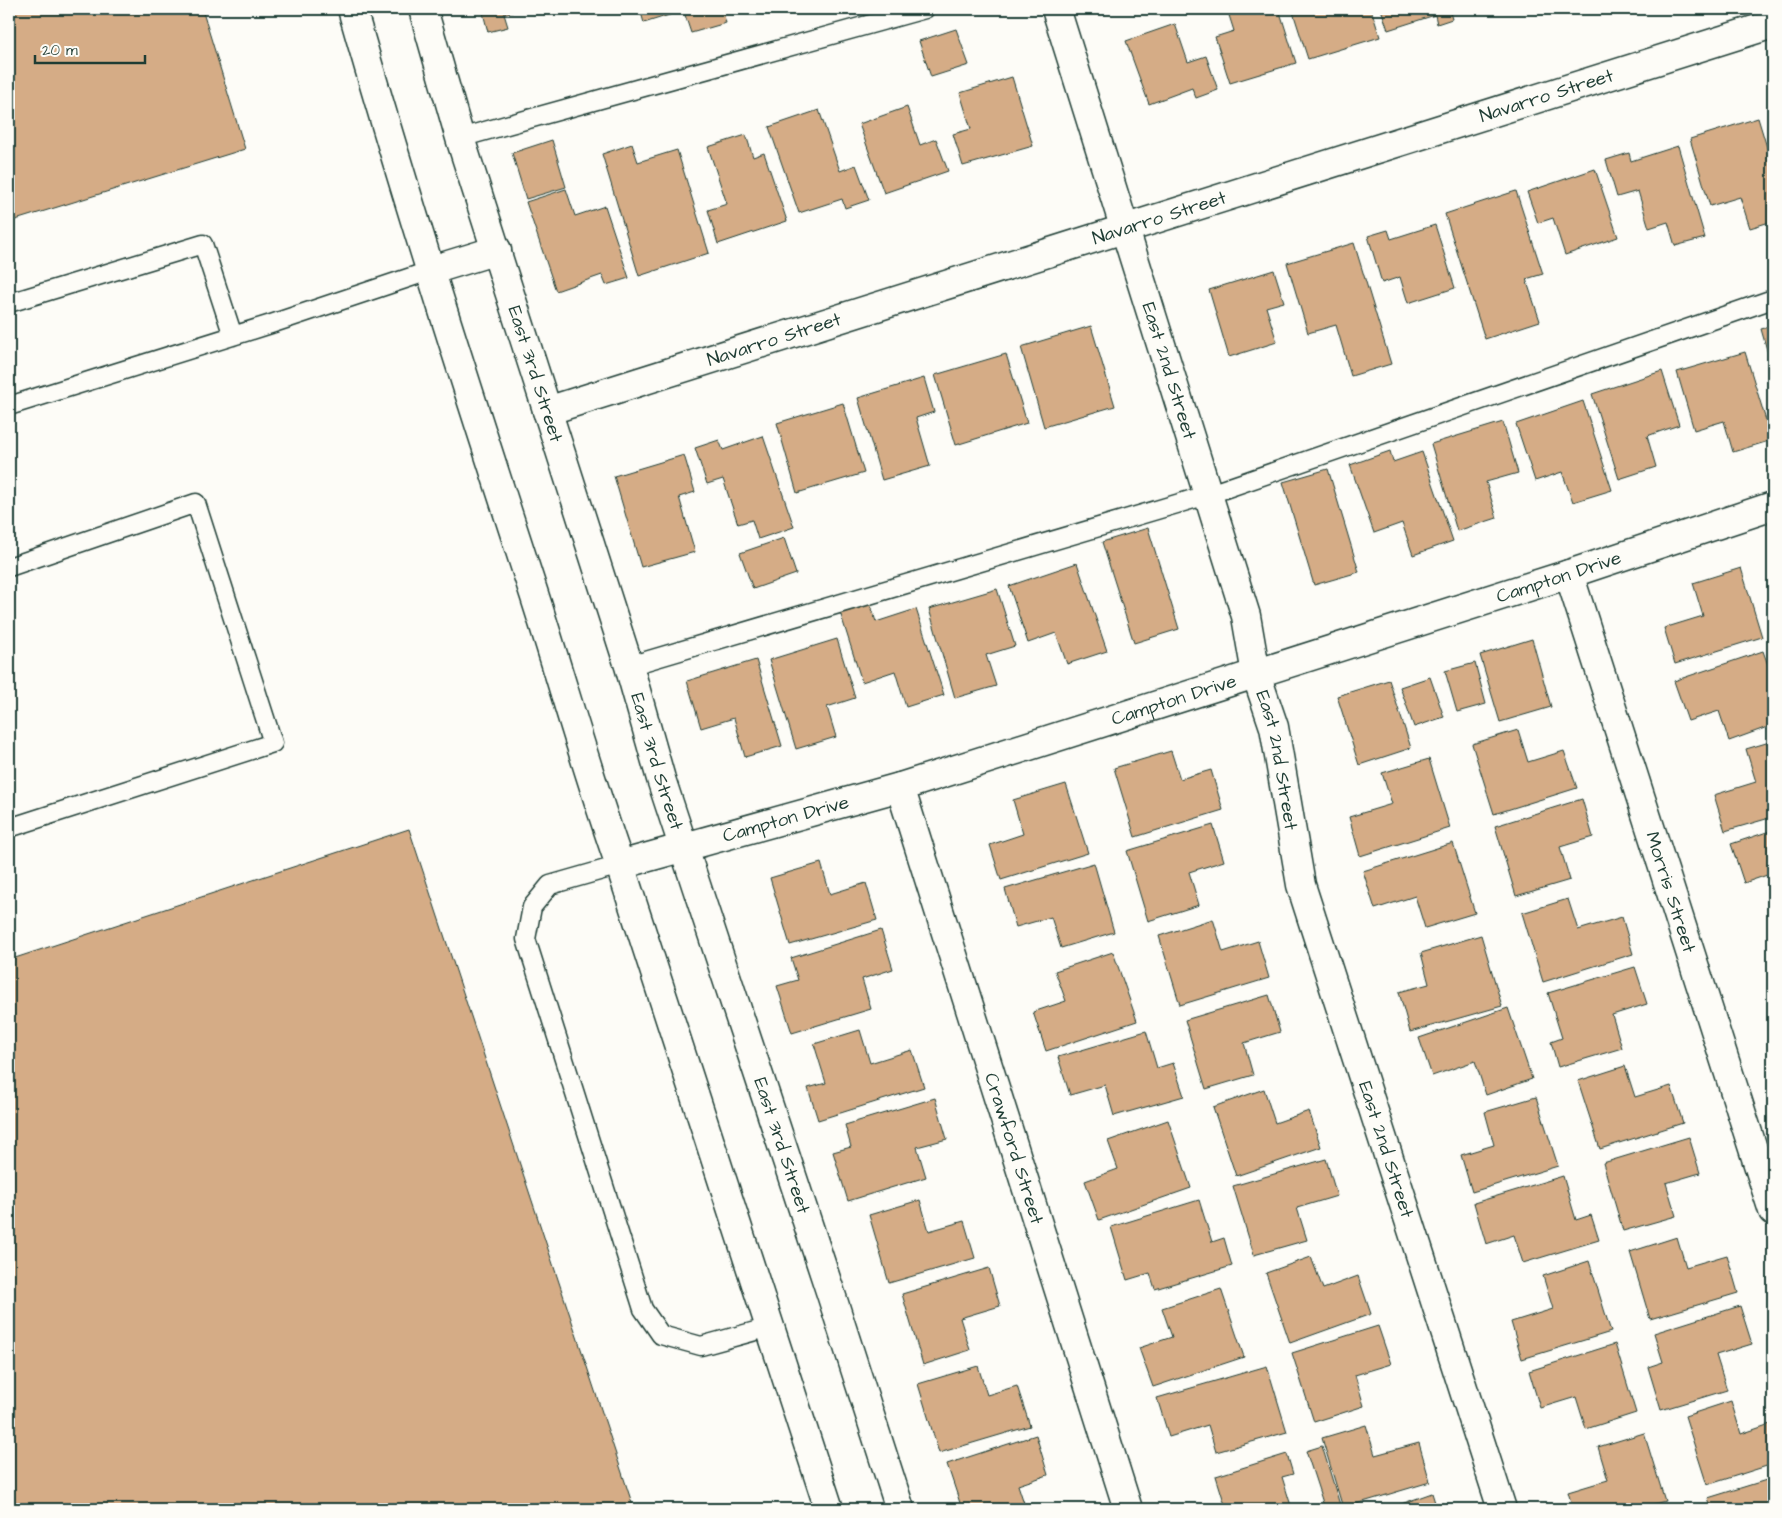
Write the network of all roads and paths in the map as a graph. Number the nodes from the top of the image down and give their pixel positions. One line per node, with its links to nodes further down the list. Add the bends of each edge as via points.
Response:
1 (352, 9): 9 (street)
2 (423, 9): 6 (street, East 3rd Street)
3 (925, 9): 6 (lane)
4 (1056, 9): 7 (street, East 2nd Street)
5 (1773, 24): 7 (street, Navarro Street)
6 (460, 138): 8 (street, East 3rd Street)
7 (1126, 228): 14 (street, Navarro Street); 15 (street, East 2nd Street)
8 (497, 250): 9 (street); 14 (street, East 3rd Street)
9 (432, 270): 12 (lane); 24 (street)
10 (1773, 300): 15 (lane)
11 (9, 303): 12 (lane, via 203,244)
12 (233, 336): 13 (lane)
13 (9, 406)
14 (546, 411): 19 (street, East 3rd Street)
15 (1207, 495): 19 (lane); 20 (street, East 2nd Street, via 1246,616)
16 (1773, 506): 18 (street, Campton Drive)
17 (9, 567): 22 (lane, via 196,503 273,743)
18 (1569, 574): 20 (street, Campton Drive); 25 (street, Morris Street)
19 (629, 666): 23 (street, East 3rd Street, via 661,780)
20 (1256, 674): 21 (street, Campton Drive); 30 (street, East 2nd Street, via 1274,727 1301,885)
21 (900, 788): 23 (street, Campton Drive); 29 (street, Crawford Street)
22 (9, 828)
23 (684, 847): 24 (street, Campton Drive); 28 (street, East 3rd Street)
24 (620, 865): 26 (street); 26 (lane, via 550,885 532,907 526,939 643,1309 661,1335 701,1346)
25 (1773, 1210)
26 (770, 1327): 27 (street)
27 (829, 1509)
28 (900, 1509)
29 (1128, 1509)
30 (1502, 1509)

